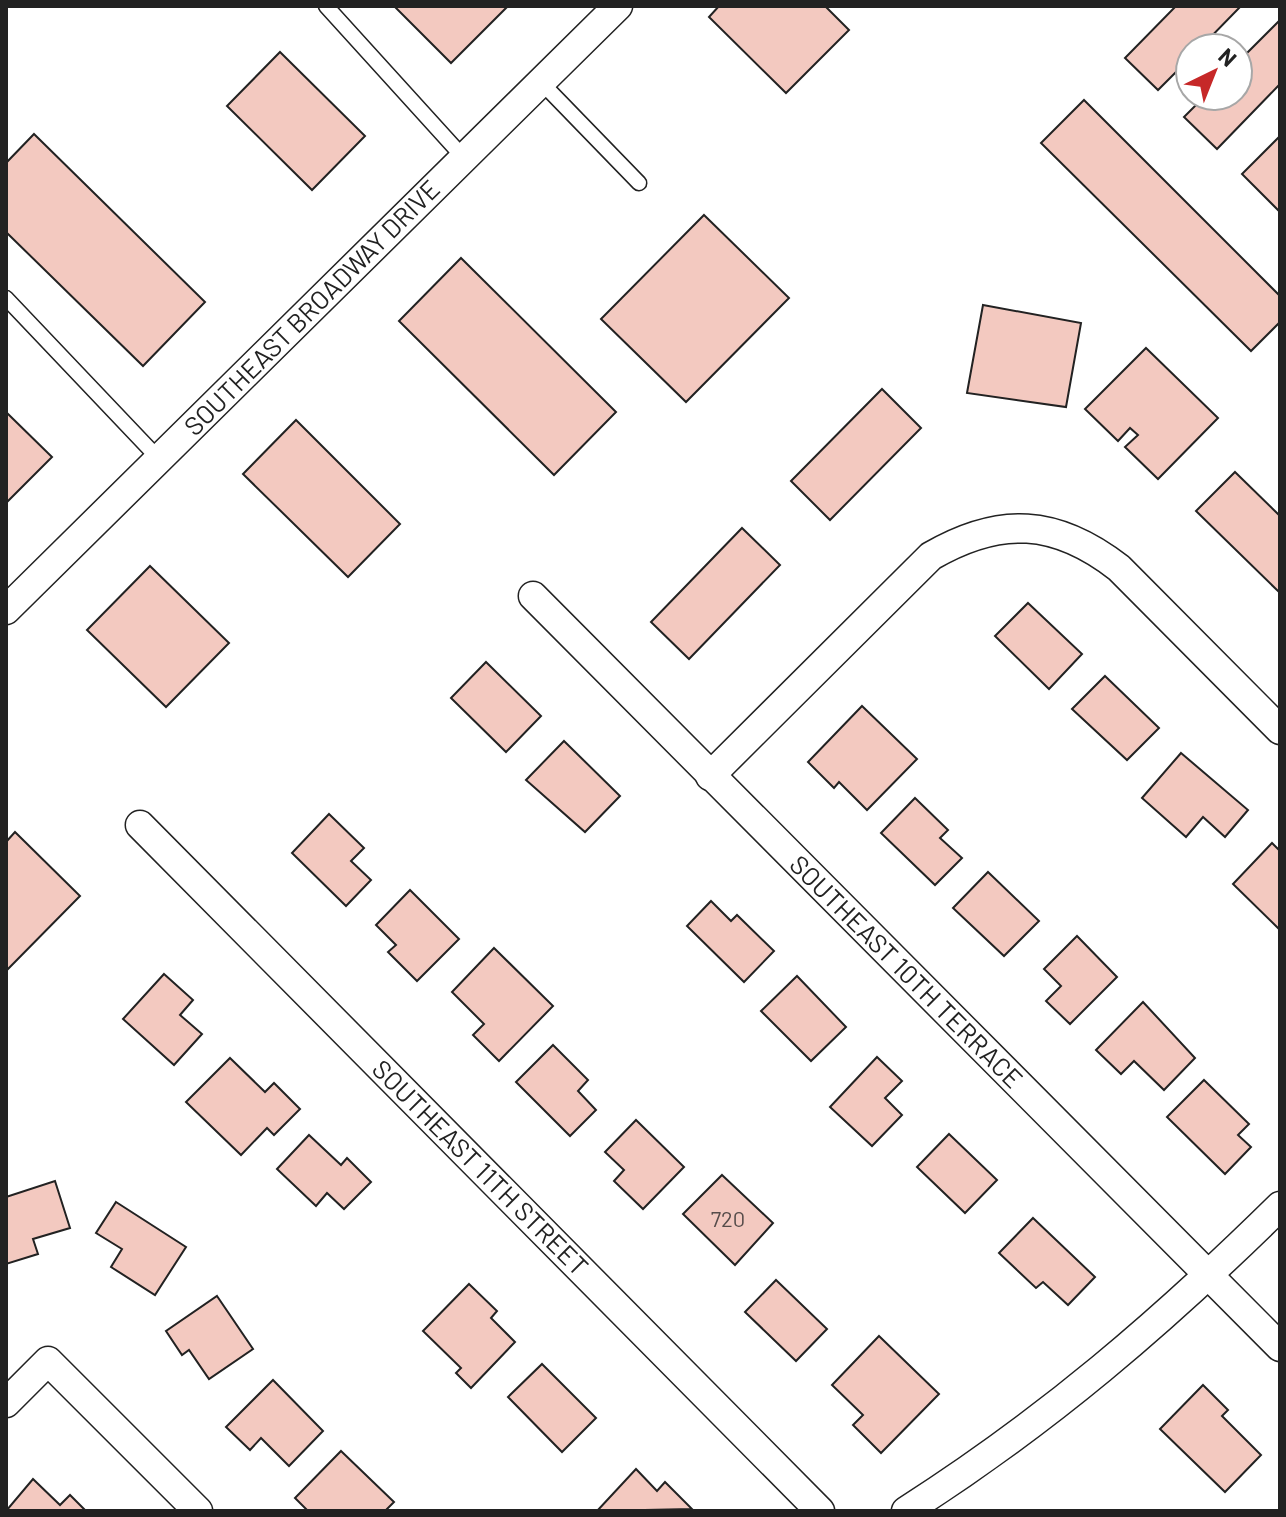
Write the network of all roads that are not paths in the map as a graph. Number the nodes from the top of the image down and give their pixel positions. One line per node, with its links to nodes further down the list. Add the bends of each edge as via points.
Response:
1 (326, 6): 4 (lane)
2 (618, 6): 3 (street, SOUTHEAST BROADWAY DRIVE)
3 (541, 82): 4 (street, SOUTHEAST BROADWAY DRIVE); 5 (lane)
4 (464, 158): 7 (street, SOUTHEAST BROADWAY DRIVE)
5 (639, 183)
6 (6, 298): 7 (lane)
7 (159, 459): 9 (street, SOUTHEAST BROADWAY DRIVE)
8 (533, 596): 11 (street, SOUTHEAST 10TH TERRACE)
9 (6, 608)
10 (1280, 730): 11 (street, via 1092,547 1053,532 1008,527 963,537 931,556)
11 (710, 776): 14 (street, SOUTHEAST 10TH TERRACE)
12 (140, 825): 18 (street, SOUTHEAST 11TH STREET)
13 (1280, 1206): 14 (street)
14 (1210, 1275): 15 (street, SOUTHEAST 10TH TERRACE); 19 (street, via 1054,1410)
15 (1280, 1347)
16 (6, 1403): 17 (street, via 48,1361)
17 (198, 1511)
18 (820, 1511)
19 (906, 1511)

